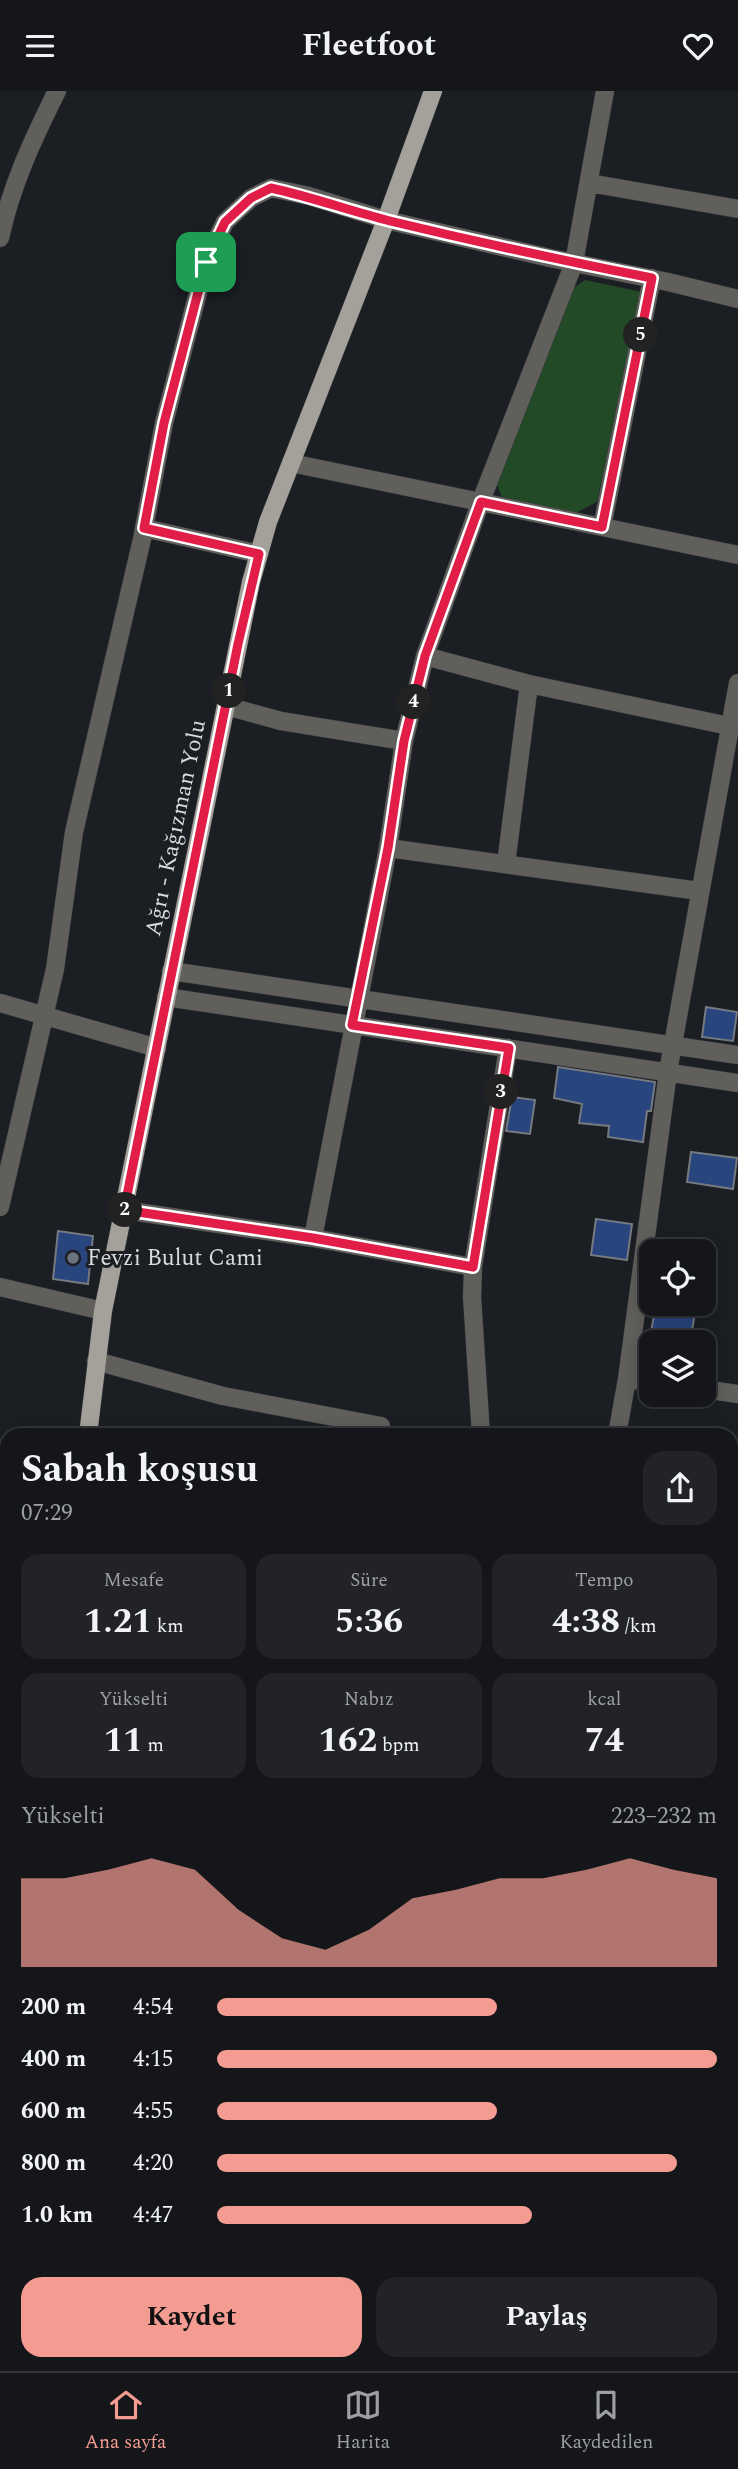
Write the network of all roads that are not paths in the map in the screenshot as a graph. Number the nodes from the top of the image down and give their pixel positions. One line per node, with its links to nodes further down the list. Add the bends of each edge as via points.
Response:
1 (57, 91): 7 (street, via 27,150)
2 (433, 91): 6 (main road, Ağrı - Kağızman Yolu)
3 (605, 91): 4 (street)
4 (589, 183): 5 (street); 8 (street)
5 (738, 209)
6 (386, 220): 8 (street); 11 (main road, Ağrı - Kağızman Yolu); 14 (street, via 271,188 251,198 225,222 206,262 164,423)
7 (0, 238)
8 (574, 263): 9 (street); 12 (street)
9 (652, 278): 10 (street); 13 (street)
10 (738, 299)
11 (291, 463): 12 (street); 15 (main road, Ağrı - Kağızman Yolu)
12 (481, 502): 13 (street); 17 (street)
13 (602, 527): 16 (street)
14 (144, 528): 15 (street); 30 (street, via 74,832 55,969)
15 (259, 554): 20 (main road, Ağrı - Kağızman Yolu)
16 (738, 555)
17 (425, 656): 19 (street); 22 (street)
18 (738, 683): 21 (street)
19 (529, 684): 21 (street); 24 (street)
20 (226, 706): 22 (street, via 281,721); 26 (main road, Ağrı - Kağızman Yolu)
21 (729, 726): 25 (street)
22 (404, 741): 23 (street)
23 (388, 848): 24 (street); 28 (street)
24 (506, 864): 25 (street)
25 (699, 891): 32 (street)
26 (171, 971): 27 (main road, Ağrı - Kağızman Yolu); 28 (street)
27 (166, 997): 31 (street); 33 (main road, Ağrı - Kağızman Yolu)
28 (359, 999): 31 (street); 32 (street)
29 (0, 1003): 30 (street)
30 (42, 1017): 33 (street); 38 (street)
31 (352, 1025): 34 (street); 40 (street)
32 (673, 1045): 35 (street); 36 (street)
33 (157, 1048): 39 (main road, Ağrı - Kağızman Yolu)
34 (509, 1048): 36 (street); 41 (street)
35 (738, 1055)
36 (668, 1072): 37 (street); 45 (street)
37 (738, 1083)
38 (0, 1203)
39 (124, 1210): 40 (street); 43 (main road, Ağrı - Kağızman Yolu)
40 (313, 1238): 41 (street)
41 (473, 1267): 51 (street)
42 (0, 1287): 43 (street)
43 (103, 1311): 44 (main road, Ağrı - Kağızman Yolu)
44 (96, 1361): 49 (street, via 222,1395); 50 (main road, Ağrı - Kağızman Yolu)
45 (628, 1379): 46 (street); 52 (street)
46 (639, 1380)
47 (716, 1391): 48 (street)
48 (738, 1394)
49 (381, 1426)
50 (89, 1428)
51 (481, 1428)
52 (618, 1428)

